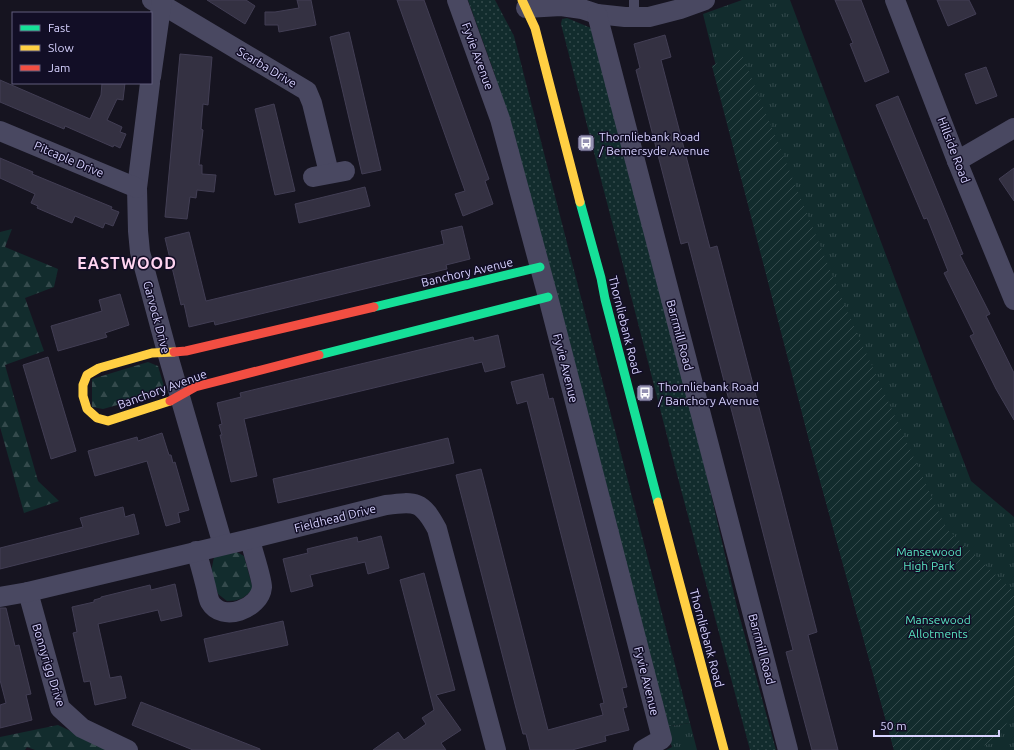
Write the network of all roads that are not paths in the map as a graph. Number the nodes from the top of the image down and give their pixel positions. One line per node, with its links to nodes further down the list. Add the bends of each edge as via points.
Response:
1 (457, 0): 15 (street, Fyvie Avenue, via 500,119)
2 (705, 0): 6 (street, via 679,10 649,17)
3 (895, 0): 12 (street, Hillside Road)
4 (159, 1): 8 (street); 13 (street, Scarba Drive, via 307,91)
5 (524, 4): 7 (street, via 562,6); 28 (street, Thornliebank Road, via 535,28)
6 (634, 8): 7 (street)
7 (597, 14): 29 (street, Barrmill Road)
8 (152, 68)
9 (150, 84): 14 (street, Garvock Drive)
10 (1014, 128): 12 (street)
11 (0, 131): 14 (street, Pitcaple Drive)
12 (958, 161): 17 (street, Hillside Road)
13 (329, 174)
14 (137, 188): 18 (street, Garvock Drive, via 140,252)
15 (540, 267): 16 (street, Fyvie Avenue); 18 (street, Banchory Avenue, via 186,351)
16 (548, 297): 19 (street, Banchory Avenue, via 195,387); 27 (street, Fyvie Avenue, via 662,739)
17 (1014, 300)
18 (166, 352): 19 (street, Garvock Drive); 19 (street, Banchory Avenue, via 152,353 99,368 87,375 82,385 88,409 97,418 108,421 168,402)
19 (180, 395): 21 (street, Garvock Drive)
20 (250, 539): 21 (street, Fieldhead Drive); 22 (street, via 262,586 260,597 238,611 218,609 210,602); 26 (street, Fieldhead Drive, via 392,504 406,502 427,511 437,529)
21 (223, 545): 22 (street, Fieldhead Drive)
22 (196, 551): 23 (street, Fieldhead Drive)
23 (28, 592): 24 (street, Fieldhead Drive); 25 (street, Bonnyrigg Drive, via 60,708 82,728)
24 (0, 597)
25 (128, 750)
26 (496, 750)
27 (643, 750)
28 (724, 750)
29 (788, 750)

